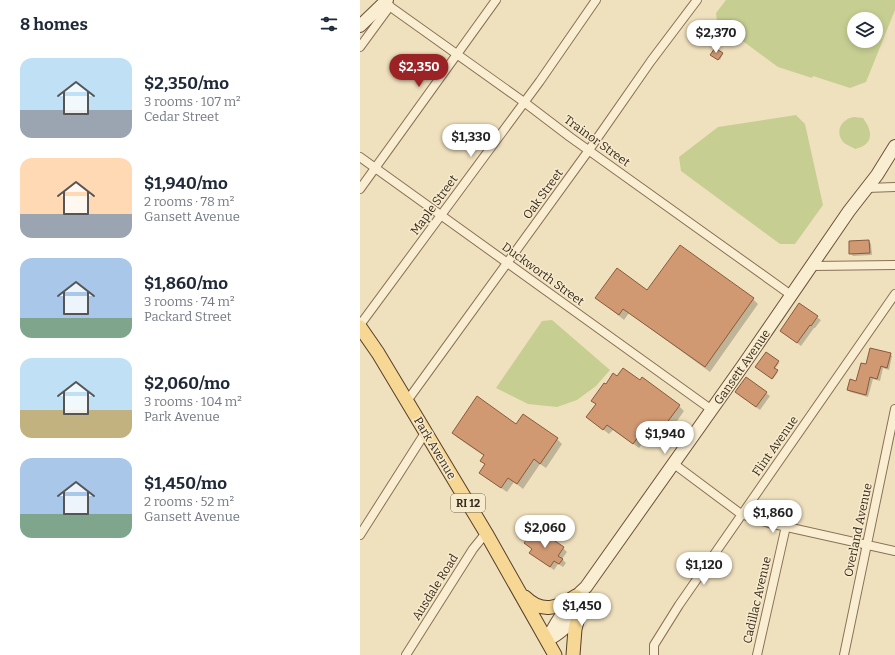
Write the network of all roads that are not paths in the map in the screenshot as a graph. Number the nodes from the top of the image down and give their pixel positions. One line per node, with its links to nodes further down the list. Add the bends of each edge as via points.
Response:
1 (496, 0): 7 (street)
2 (596, 0): 8 (street, Maple Street)
3 (697, 0): 10 (street, Oak Street)
4 (387, 3): 5 (main road); 6 (street); 7 (street, Trainor Street)
5 (360, 26)
6 (360, 47)
7 (456, 54): 8 (street, Trainor Street); 12 (street)
8 (524, 102): 10 (street, Trainor Street); 16 (street, Maple Street)
9 (895, 146): 14 (main road, Gansett Avenue)
10 (589, 150): 17 (street, Oak Street); 21 (street, Trainor Street)
11 (360, 157): 12 (street, Duckworth Street)
12 (375, 167): 15 (street); 16 (street, Duckworth Street)
13 (895, 187): 14 (street)
14 (867, 188): 19 (main road, Gansett Avenue)
15 (360, 189)
16 (442, 215): 17 (street, Duckworth Street); 22 (street, Maple Street)
17 (507, 263): 23 (street, Oak Street); 25 (street, Duckworth Street)
18 (895, 264): 19 (street)
19 (812, 266): 21 (main road, Gansett Avenue)
20 (895, 294): 28 (street, Flint Avenue)
21 (791, 296): 25 (main road, Gansett Avenue)
22 (360, 326): 23 (main road, Park Avenue / RI 12)
23 (407, 401): 26 (main road, Park Avenue / RI 12)
24 (895, 409): 32 (street, Overland Avenue)
25 (712, 410): 27 (main road, Gansett Avenue)
26 (425, 432): 30 (main road, Park Avenue / RI 12); 31 (street)
27 (674, 464): 28 (street); 35 (main road, Gansett Avenue)
28 (742, 514): 29 (street); 40 (street, Flint Avenue, via 654,645)
29 (786, 526): 32 (street); 41 (street, Cadillac Avenue)
30 (486, 534): 34 (main road, Park Avenue / RI 12); 37 (street, Ausdale Road, via 472,549)
31 (360, 535)
32 (867, 545): 33 (street); 42 (street, Overland Avenue)
33 (895, 551)
34 (520, 592): 35 (main road, via 530,603 539,607 556,607); 36 (main road, Park Avenue / RI 12)
35 (581, 596): 36 (main road, Gansett Avenue, via 558,620); 39 (main road)
36 (547, 640): 38 (main road, Park Avenue / RI 12)
37 (406, 655)
38 (555, 655)
39 (573, 655)
40 (654, 655)
41 (757, 655)
42 (844, 655)

